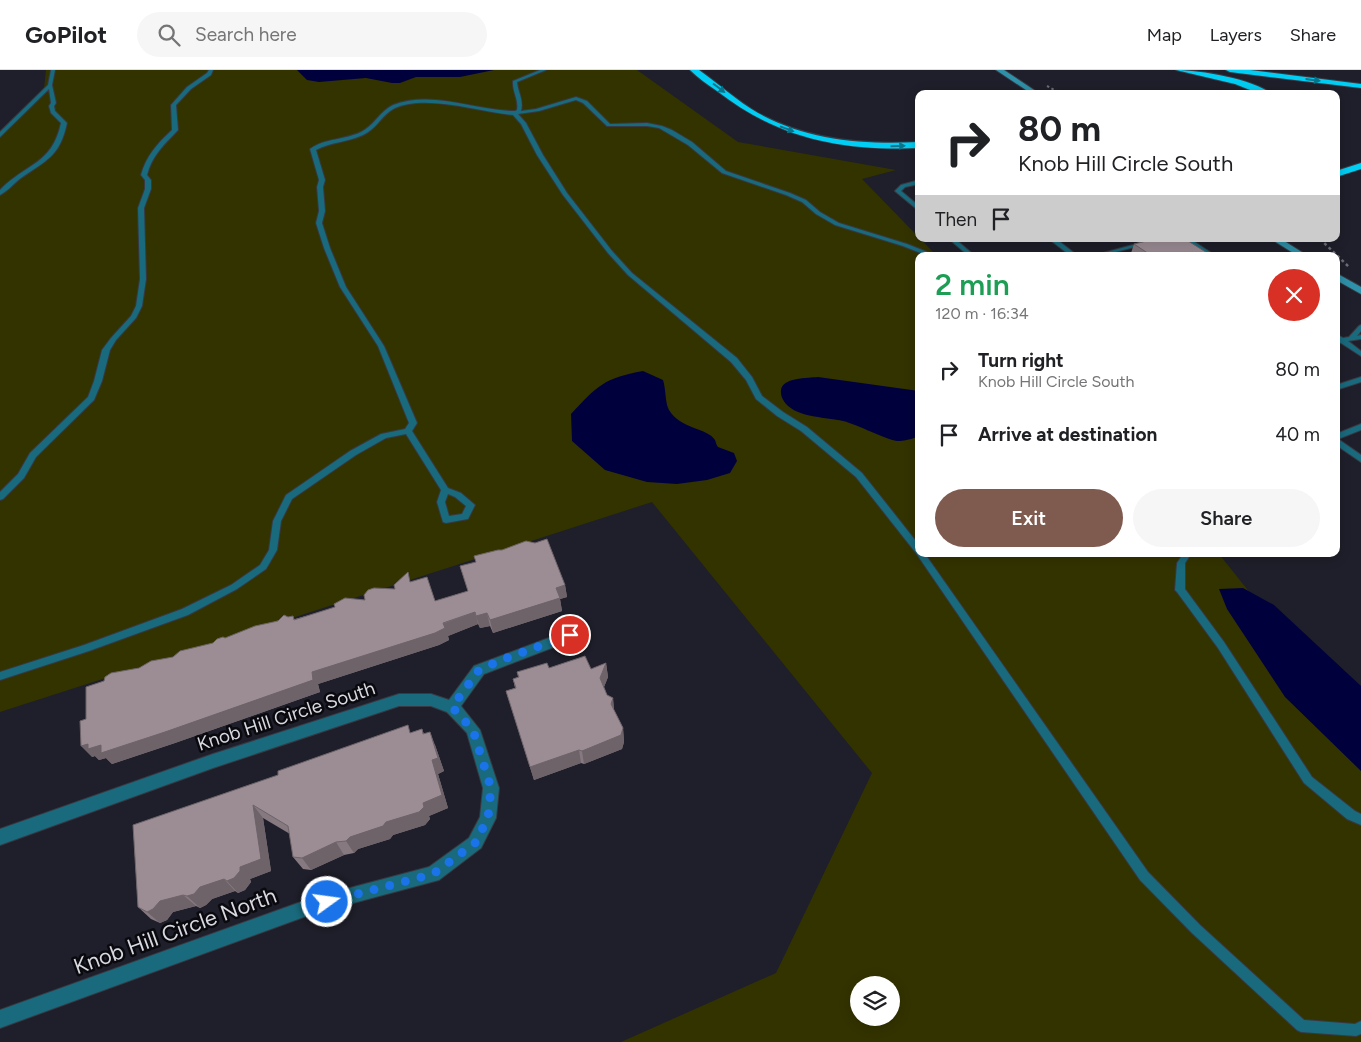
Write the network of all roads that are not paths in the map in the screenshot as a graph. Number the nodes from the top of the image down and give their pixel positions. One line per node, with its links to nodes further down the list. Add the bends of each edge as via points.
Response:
1 (53, 70): 8 (lane)
2 (211, 70): 47 (lane, via 173,106 175,130 155,148 146,168 144,175 148,189 141,208 143,279 134,317 106,350 91,398 33,455 20,476)
3 (544, 70): 12 (lane, via 515,81 514,86 522,99)
4 (694, 70): 14 (highway, one-way to 14, via 754,114 794,131 861,144)
5 (999, 70): 10 (main road)
6 (1180, 70): 11 (highway, via 1237,82)
7 (1230, 70): 9 (highway, one-way to 9)
8 (50, 84): 13 (lane); 18 (lane, via 53,112 64,123 61,138 53,154 11,181)
9 (1361, 86)
10 (1031, 90)
11 (1258, 90)
12 (515, 114): 25 (lane, via 576,98 585,102 609,125 654,125 667,129 724,172 804,201 837,224); 42 (lane, via 449,104 421,102 399,105 382,114 373,127 363,133 313,149 322,180 320,223 327,248 343,287 381,346 413,423); 48 (lane, via 565,194 610,252 636,279 734,360 760,397 859,475)
13 (0, 135)
14 (915, 145)
15 (1361, 166): 16 (highway)
16 (1340, 173)
17 (915, 183): 19 (lane, via 898,191)
18 (0, 193)
19 (915, 206)
20 (956, 242): 26 (lane)
21 (1056, 242): 27 (lane)
22 (1149, 242): 28 (lane)
23 (1191, 242): 29 (lane)
24 (1280, 242): 30 (main road)
25 (923, 252)
26 (967, 252)
27 (1070, 252)
28 (1111, 252)
29 (1207, 252)
30 (1297, 252)
31 (1340, 278): 32 (main road)
32 (1361, 291)
33 (1361, 327): 34 (lane)
34 (1352, 337): 35 (lane); 36 (lane)
35 (1361, 337)
36 (1340, 340)
37 (1340, 341): 38 (lane)
38 (1361, 354)
39 (1361, 379): 40 (lane)
40 (1340, 387)
41 (1361, 427): 43 (lane)
42 (408, 431): 46 (lane); 52 (lane, via 384,436 353,453 289,497 277,521 273,550 263,567 234,587 185,612)
43 (1340, 435)
44 (1340, 445): 45 (lane)
45 (1361, 459)
46 (446, 490)
47 (0, 497)
48 (915, 547)
49 (923, 557): 57 (lane, via 1144,876 1301,1026 1356,1030)
50 (1185, 557): 54 (lane, via 1180,563 1180,590 1221,645 1308,780)
51 (570, 635): 53 (street, via 479,670)
52 (0, 676)
53 (452, 707): 55 (street, Knob Hill Circle South, via 431,700 399,700 213,761); 56 (street, Knob Hill Circle North, via 473,730 491,788 488,818 475,843 454,860 433,874 312,906)
54 (1361, 820)
55 (0, 837)
56 (0, 1019)
57 (1361, 1027)

